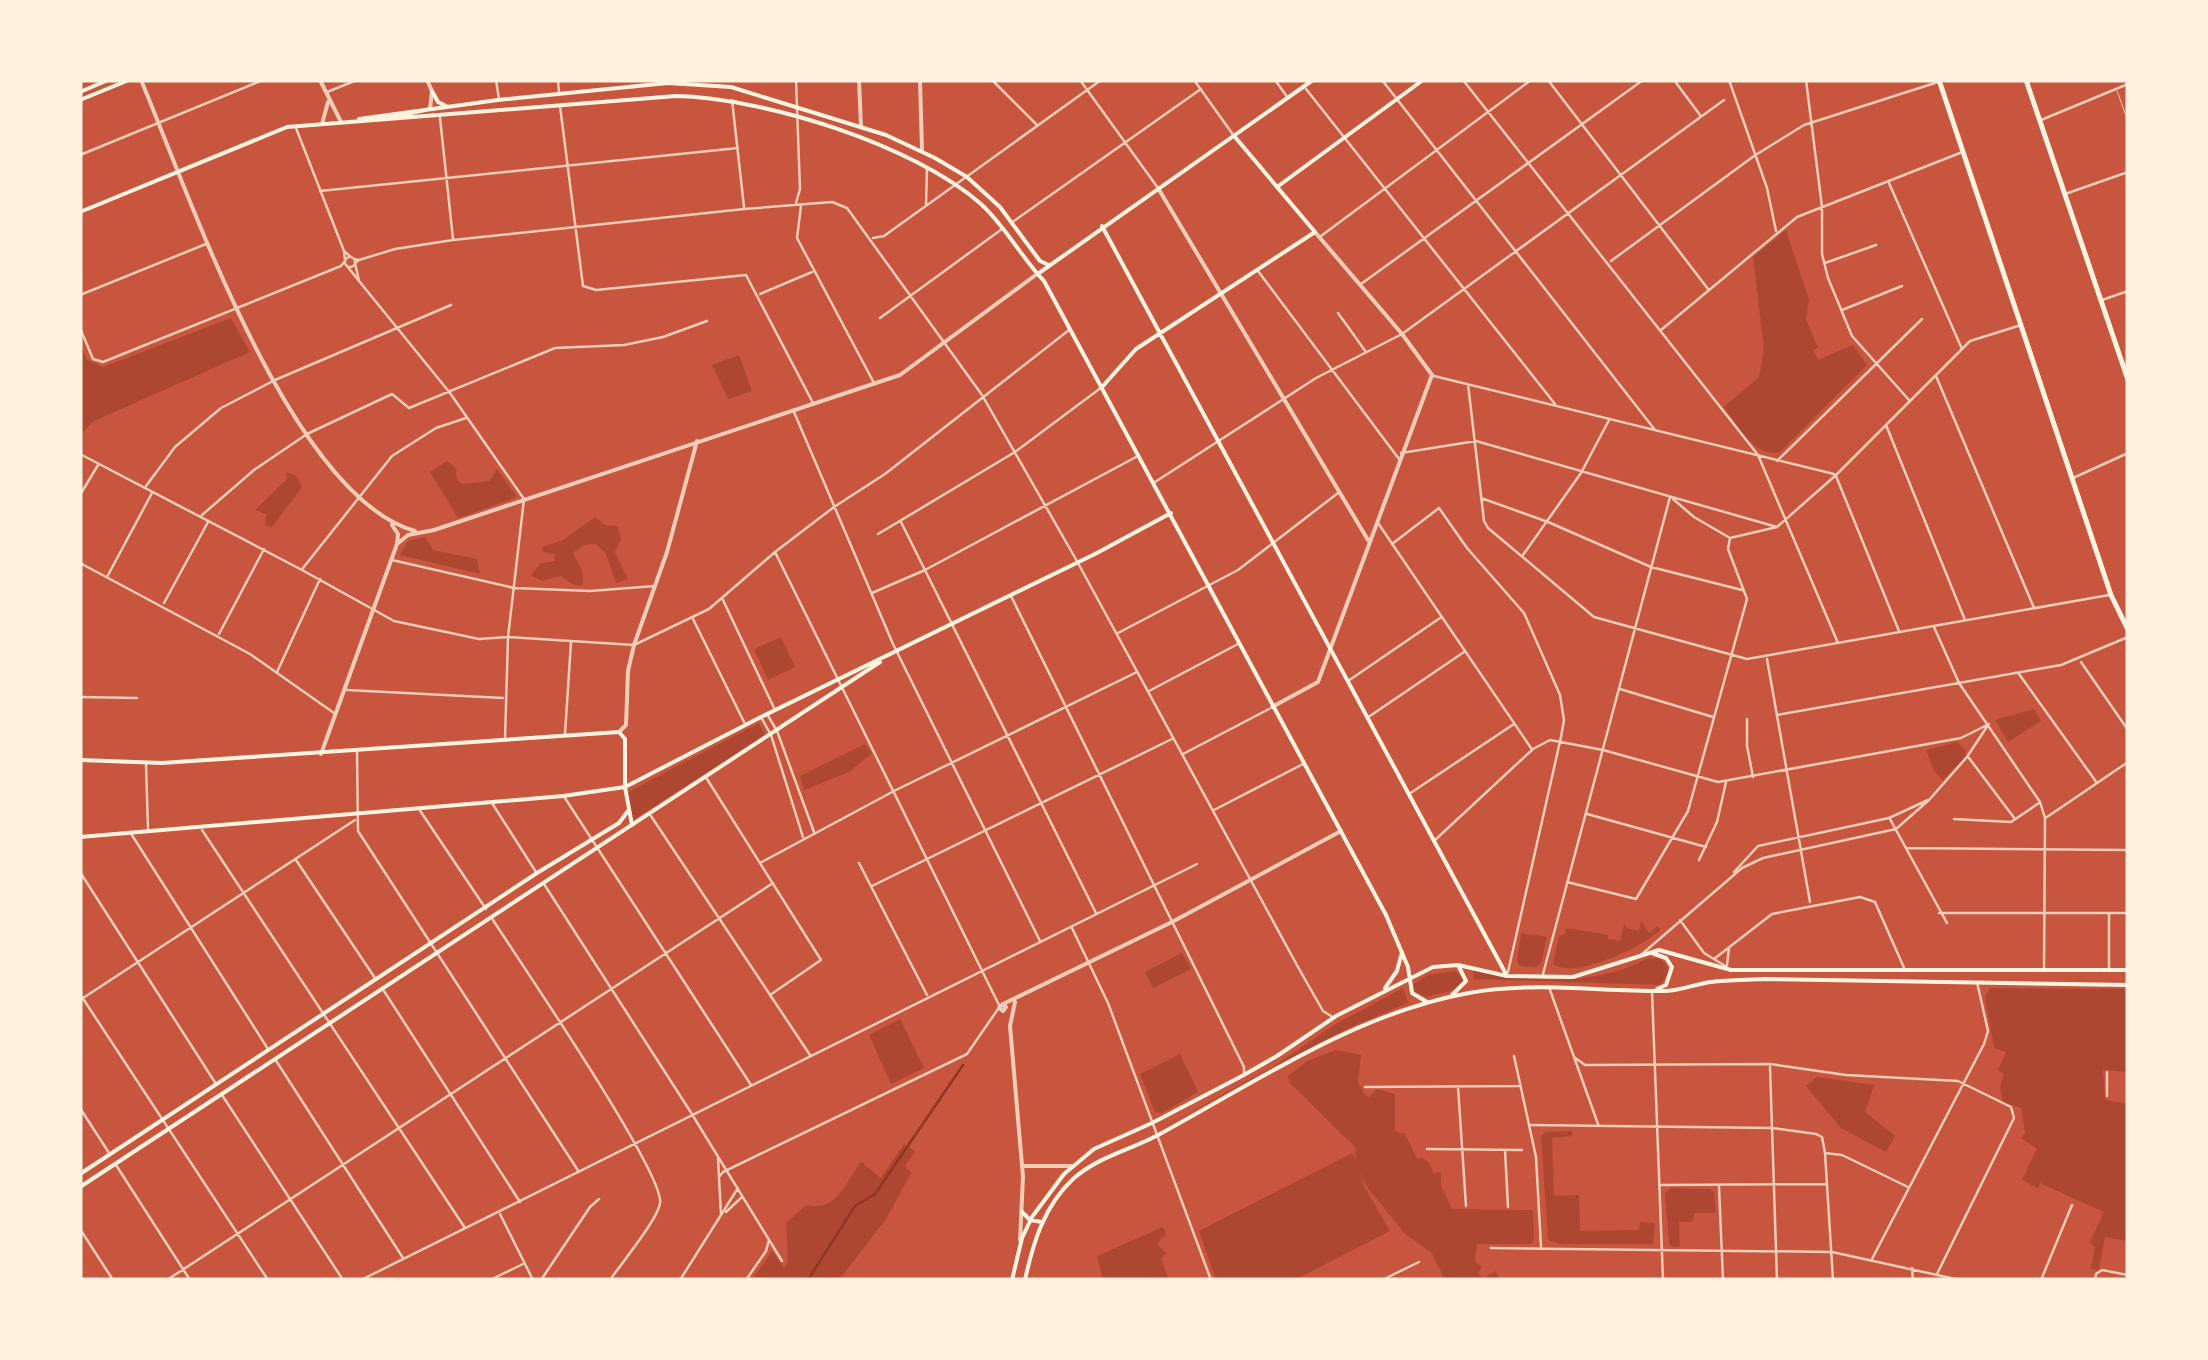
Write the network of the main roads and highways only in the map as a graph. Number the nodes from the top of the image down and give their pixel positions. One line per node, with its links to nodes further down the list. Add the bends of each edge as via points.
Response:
1 (108, 80): 10 (main road)
2 (129, 80): 11 (main road)
3 (1312, 80): 19 (main road)
4 (1422, 80): 20 (main road)
5 (1941, 80): 29 (main road)
6 (2026, 80): 26 (main road)
7 (668, 82): 8 (main road); 12 (main road)
8 (731, 84): 23 (main road, via 860,126 967,176)
9 (432, 91): 13 (main road, via 441,104)
10 (80, 92)
11 (80, 100)
12 (498, 100): 13 (main road); 15 (main road)
13 (456, 106): 14 (main road); 16 (main road)
14 (430, 110): 17 (main road); 18 (main road)
15 (476, 112): 16 (main road); 24 (main road, via 676,96 732,100 797,117 884,147 957,184 1003,228)
16 (439, 114): 18 (main road)
17 (355, 120): 18 (main road); 21 (main road, via 296,127)
18 (378, 120)
19 (1234, 137): 20 (main road); 22 (main road)
20 (1277, 187): 25 (main road, via 1318,235)
21 (80, 212)
22 (1102, 226): 23 (main road); 25 (main road)
23 (1049, 265): 24 (main road)
24 (1037, 274): 27 (main road)
25 (1160, 332): 27 (main road); 40 (main road)
26 (2127, 375)
27 (1102, 387): 28 (main road)
28 (1171, 513): 30 (main road); 36 (main road)
29 (2128, 633)
30 (896, 651): 32 (main road); 34 (main road)
31 (80, 760): 32 (main road, via 146,764 619,732 625,739)
32 (625, 788): 33 (main road); 35 (main road)
33 (628, 811): 34 (main road); 47 (main road, via 619,823)
34 (632, 825): 48 (main road)
35 (80, 837)
36 (1402, 952): 41 (main road); 44 (main road, via 1397,972)
37 (1636, 958): 39 (main road, via 1667,951 1731,970); 40 (main road, via 1588,974); 43 (main road, via 1657,953 1671,964 1666,984)
38 (1458, 965): 40 (main road); 41 (main road); 45 (main road, via 1466,981)
39 (2128, 970)
40 (1507, 976)
41 (1410, 978): 44 (main road); 46 (main road, via 1412,993)
42 (2128, 985): 43 (main road, via 1764,979)
43 (1652, 990): 45 (main road)
44 (1380, 992): 50 (main road, via 1242,1076 1094,1149 1054,1185)
45 (1448, 998): 46 (main road)
46 (1427, 1002): 51 (main road, via 1377,1019 1097,1161 1058,1195)
47 (80, 1174)
48 (80, 1188)
49 (1022, 1212): 50 (main road)
50 (1030, 1220): 51 (main road); 52 (main road)
51 (1042, 1222): 53 (main road)
52 (1012, 1280)
53 (1025, 1280)

